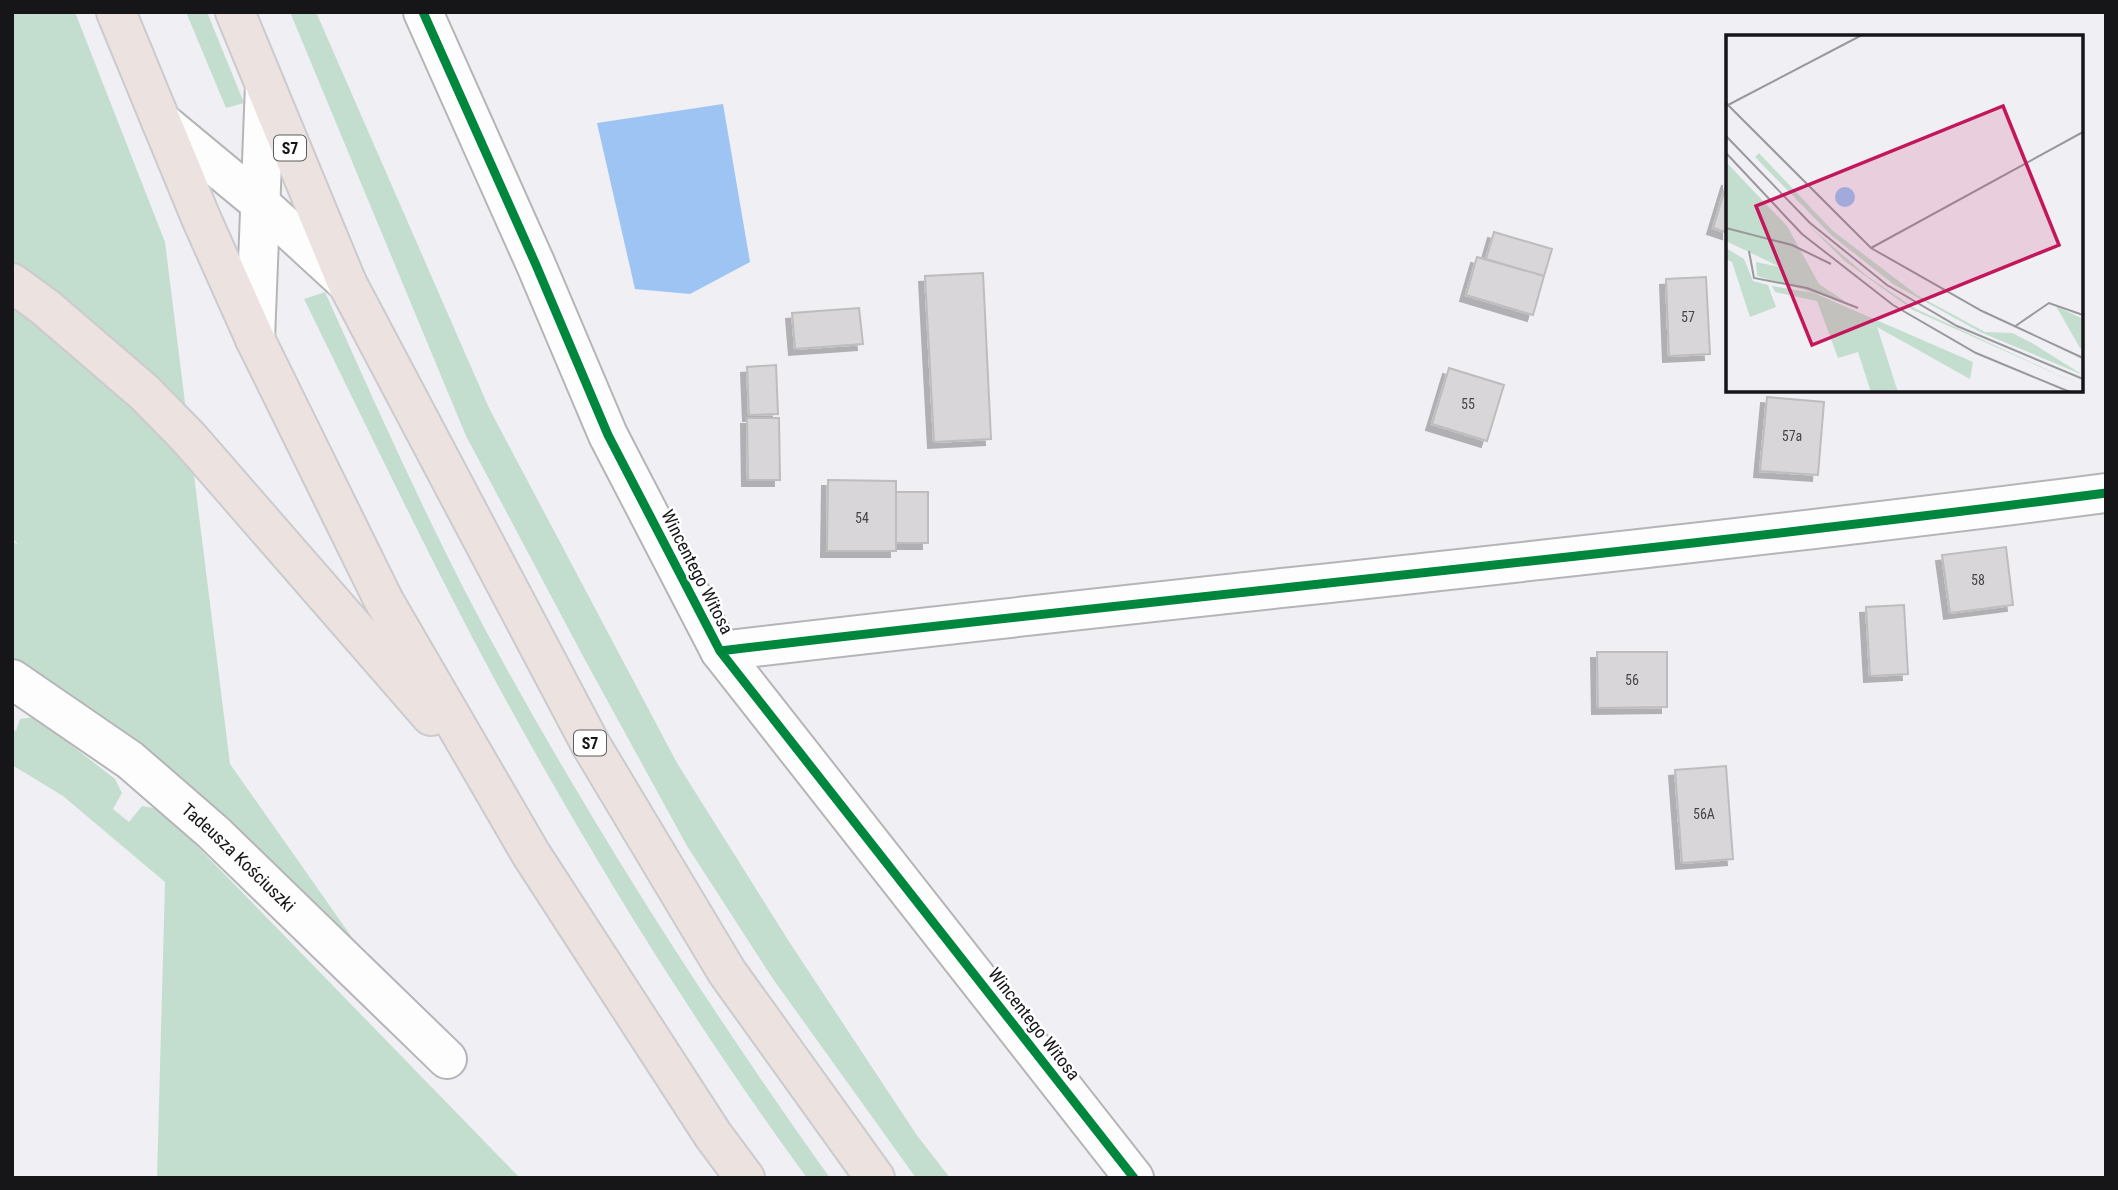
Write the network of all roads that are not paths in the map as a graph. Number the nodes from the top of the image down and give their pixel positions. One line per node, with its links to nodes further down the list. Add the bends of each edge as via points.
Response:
1 (116, 12): 5 (highway)
2 (235, 12): 4 (highway, S7)
3 (423, 12): 11 (street, Wincentego Witosa, via 608,435)
4 (265, 85): 6 (street); 8 (highway, S7)
5 (161, 121): 6 (street); 9 (highway)
6 (261, 204): 8 (street); 9 (street)
7 (12, 283): 13 (highway, via 145,393 189,438)
8 (347, 283): 16 (highway, S7, via 598,757 727,972)
9 (255, 340): 13 (highway, via 384,601)
10 (2106, 493): 11 (street, via 1849,526)
11 (720, 651): 17 (street, Wincentego Witosa)
12 (12, 679): 14 (street, Tadeusza Kościuszki, via 131,760 203,823)
13 (488, 781): 15 (highway)
14 (447, 1059)
15 (745, 1178)
16 (875, 1178)
17 (1134, 1178)

